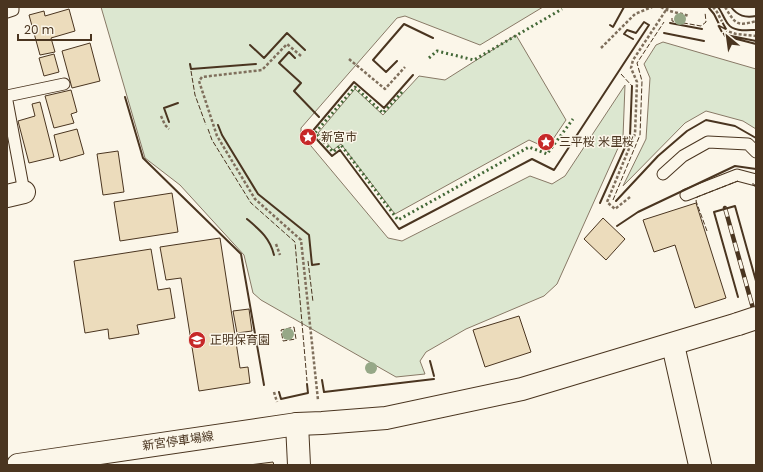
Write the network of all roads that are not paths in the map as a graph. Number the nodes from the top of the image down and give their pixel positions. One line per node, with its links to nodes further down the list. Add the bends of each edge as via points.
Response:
1 (13, 7): 2 (lane, via 13,10)
2 (7, 12)
3 (64, 84): 4 (lane)
4 (7, 96)
5 (7, 101): 9 (lane)
6 (756, 152): 7 (lane, via 748,144 708,142 683,156)
7 (663, 174)
8 (756, 180): 10 (lane, via 737,175)
9 (16, 194)
10 (686, 195)
11 (747, 321): 12 (street, 新宮停車場線)
12 (673, 345): 13 (street, 新宮停車場線, via 522,389 386,418); 16 (street)
13 (297, 424): 14 (street, 新宮停車場線); 15 (street)
14 (18, 465)
15 (301, 465)
16 (700, 465)

